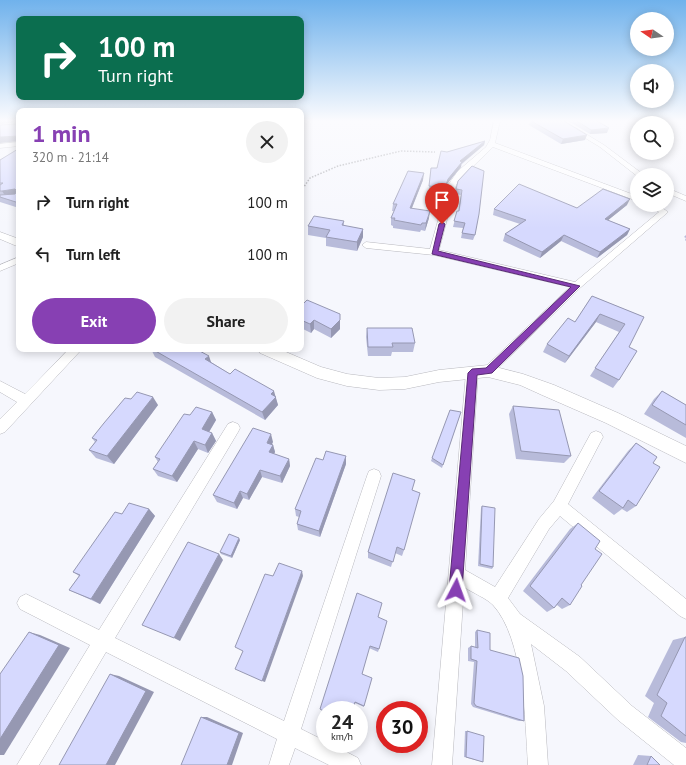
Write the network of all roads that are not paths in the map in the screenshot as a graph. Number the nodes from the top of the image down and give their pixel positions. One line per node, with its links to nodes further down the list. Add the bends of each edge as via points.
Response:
1 (480, 157): 12 (street, via 455,179)
2 (525, 157): 6 (street)
3 (616, 157): 4 (street)
4 (631, 168)
5 (674, 193): 7 (street)
6 (630, 196)
7 (686, 198)
8 (664, 212): 15 (street)
9 (0, 235): 10 (main road)
10 (16, 242)
11 (366, 245): 12 (street)
12 (434, 252): 15 (street)
13 (16, 261): 14 (street)
14 (0, 268)
15 (577, 286): 18 (street)
16 (73, 352): 20 (street)
17 (271, 352): 18 (main road, via 317,372 347,380 379,384 405,383)
18 (480, 372): 24 (main road, via 523,380 548,390); 27 (street)
19 (0, 386): 20 (street)
20 (27, 400): 21 (street)
21 (0, 428)
22 (233, 428): 32 (street)
23 (596, 437): 26 (street)
24 (686, 455)
25 (374, 476): 33 (street)
26 (559, 506): 28 (street, via 544,524); 30 (street)
27 (457, 574): 28 (street); 38 (street)
28 (498, 598): 31 (street)
29 (26, 603): 32 (street)
30 (686, 610)
31 (514, 620): 34 (street, via 573,664 625,713); 39 (street, via 521,638 534,706)
32 (103, 641): 33 (street); 35 (street)
33 (289, 734): 36 (street); 37 (street)
34 (686, 761)
35 (27, 765)
36 (279, 765)
37 (351, 765)
38 (442, 765)
39 (538, 765)

